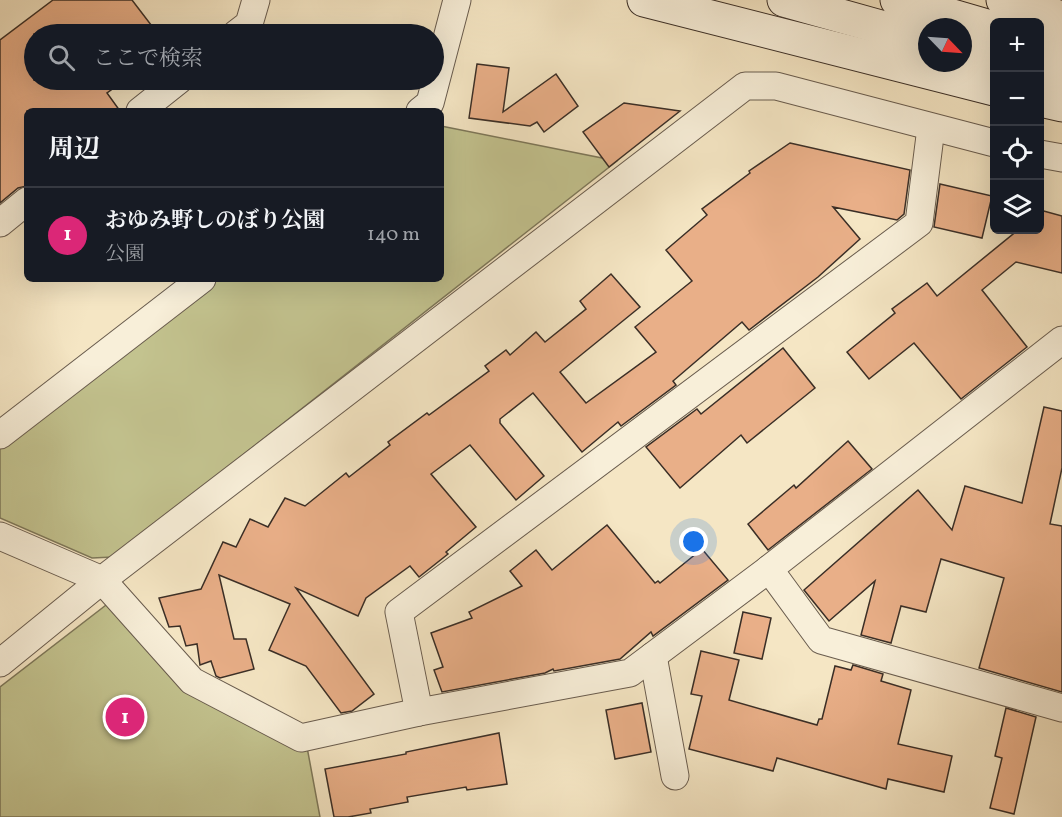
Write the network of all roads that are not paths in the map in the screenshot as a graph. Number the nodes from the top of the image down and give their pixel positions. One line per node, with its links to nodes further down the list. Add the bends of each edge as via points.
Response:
1 (256, 0): 8 (street)
2 (457, 0): 13 (street)
3 (644, 0): 18 (street)
4 (784, 0): 10 (street)
5 (897, 0): 9 (street)
6 (1003, 0): 7 (street)
7 (1062, 18)
8 (249, 24)
9 (990, 27)
10 (918, 37)
11 (1044, 42): 12 (street)
12 (1062, 47)
13 (444, 50)
14 (972, 53): 15 (street)
15 (990, 58)
16 (1044, 73): 17 (street)
17 (1062, 78)
18 (990, 88)
19 (166, 90): 23 (street)
20 (433, 90): 24 (street, via 430,103)
21 (1044, 101): 22 (street)
22 (1062, 105)
23 (144, 108)
24 (424, 108)
25 (931, 128): 26 (street); 36 (street, via 776,86 745,86); 40 (street, via 920,223 399,612)
26 (990, 142)
27 (1044, 155): 28 (street)
28 (1062, 158)
29 (24, 203): 30 (street)
30 (0, 223)
31 (198, 282): 33 (street)
32 (1062, 340): 35 (street)
33 (0, 435)
34 (0, 536): 36 (street)
35 (769, 568): 37 (street); 39 (street, via 821,640)
36 (102, 580): 38 (street); 40 (street, via 192,681 301,738)
37 (653, 656): 40 (street, via 630,673); 41 (street)
38 (0, 663)
39 (1062, 708)
40 (419, 712)
41 (675, 776)

